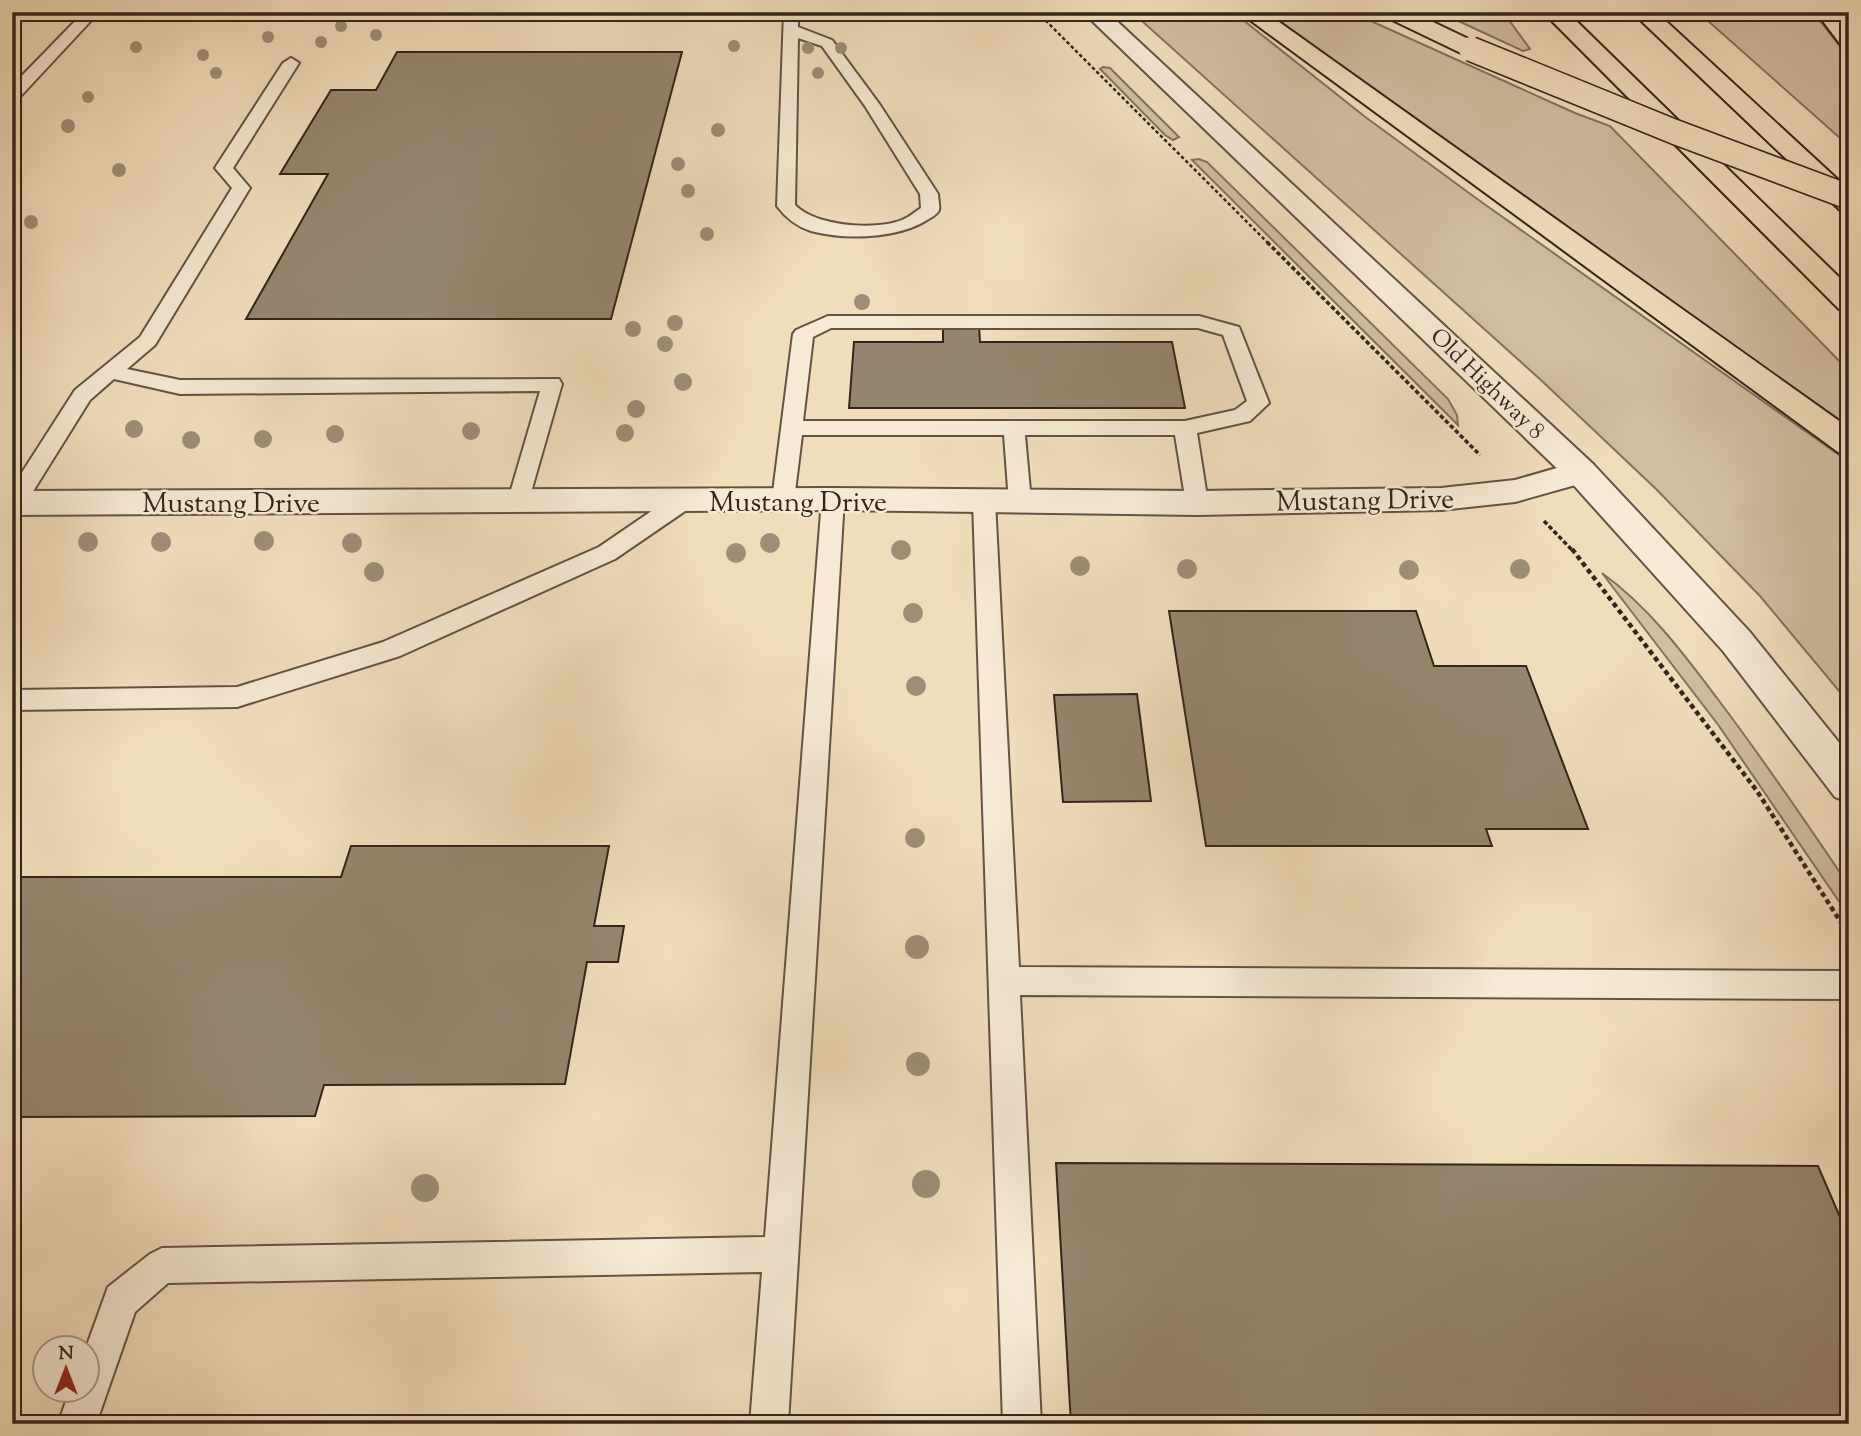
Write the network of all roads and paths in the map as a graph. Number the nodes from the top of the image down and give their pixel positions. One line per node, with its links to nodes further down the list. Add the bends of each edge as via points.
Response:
1 (92, 12): 12 (lane)
2 (1037, 12): 20 (path)
3 (1094, 12): 22 (street, Old Highway 8)
4 (1250, 12): 21 (highway)
5 (1394, 12): 13 (highway, bridge, via 1471,49 1675,132)
6 (1554, 12): 15 (highway)
7 (1643, 12): 14 (highway)
8 (1827, 12): 10 (highway)
9 (791, 21): 9 (lane, via 786,206 797,218 815,226 870,231 907,225 930,210 929,194 827,43)
10 (1849, 40)
11 (291, 63): 16 (lane, via 224,168 241,188 148,341)
12 (12, 96)
13 (1849, 197)
14 (1849, 204)
15 (1849, 303)
16 (110, 372): 24 (lane, via 180,387 552,384); 29 (lane, via 82,395)
17 (791, 428): 18 (lane); 19 (lane, via 803,334 828,322 1199,322 1232,331 1258,403 1242,416); 25 (lane)
18 (1014, 428): 19 (lane); 28 (lane)
19 (1185, 428): 30 (lane)
20 (1462, 437)
21 (1849, 444)
22 (1581, 472): 30 (street, Mustang Drive, via 1515,491 1441,499); 33 (street, Old Highway 8, via 1736,641)
23 (833, 499): 25 (street, Mustang Drive); 27 (street, Mustang Drive); 37 (lane)
24 (519, 500): 26 (street, Mustang Drive); 29 (street, Mustang Drive)
25 (783, 500): 26 (street, Mustang Drive)
26 (683, 501): 32 (lane, via 607,553 391,649 237,697)
27 (984, 501): 28 (street, Mustang Drive); 35 (lane)
28 (1020, 502): 30 (street, Mustang Drive)
29 (13, 503)
30 (1197, 503)
31 (1578, 557): 34 (path, via 1757,791)
32 (12, 700)
33 (1849, 785)
34 (1849, 935)
35 (1004, 981): 36 (lane); 40 (lane)
36 (1849, 985)
37 (782, 1254): 38 (lane, via 162,1266 121,1300); 39 (lane)
38 (76, 1424)
39 (769, 1424)
40 (1022, 1424)

